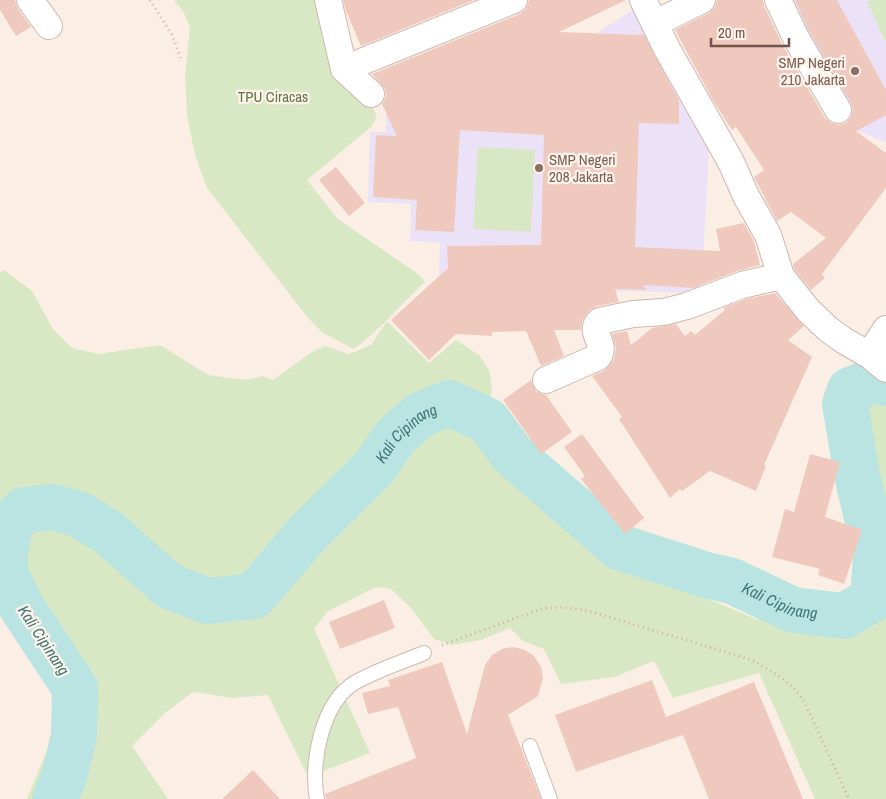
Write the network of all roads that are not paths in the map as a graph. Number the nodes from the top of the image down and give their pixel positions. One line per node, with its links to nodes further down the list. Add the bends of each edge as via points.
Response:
1 (30, 0): 8 (street)
2 (328, 0): 9 (street)
3 (514, 0): 9 (street)
4 (642, 0): 7 (street)
5 (702, 0): 7 (street)
6 (778, 0): 11 (street)
7 (656, 23): 12 (street, via 768,235)
8 (49, 26)
9 (344, 69): 10 (street)
10 (371, 94)
11 (838, 110)
12 (781, 276): 14 (street, via 828,329); 15 (street, via 742,285 664,312 600,321 595,330 602,347 598,357)
13 (886, 329): 14 (street)
14 (878, 362)
15 (546, 380)
16 (424, 653): 18 (lane, via 356,682 343,691 325,724 314,771)
17 (530, 746): 19 (lane)
18 (316, 799)
19 (550, 799)

